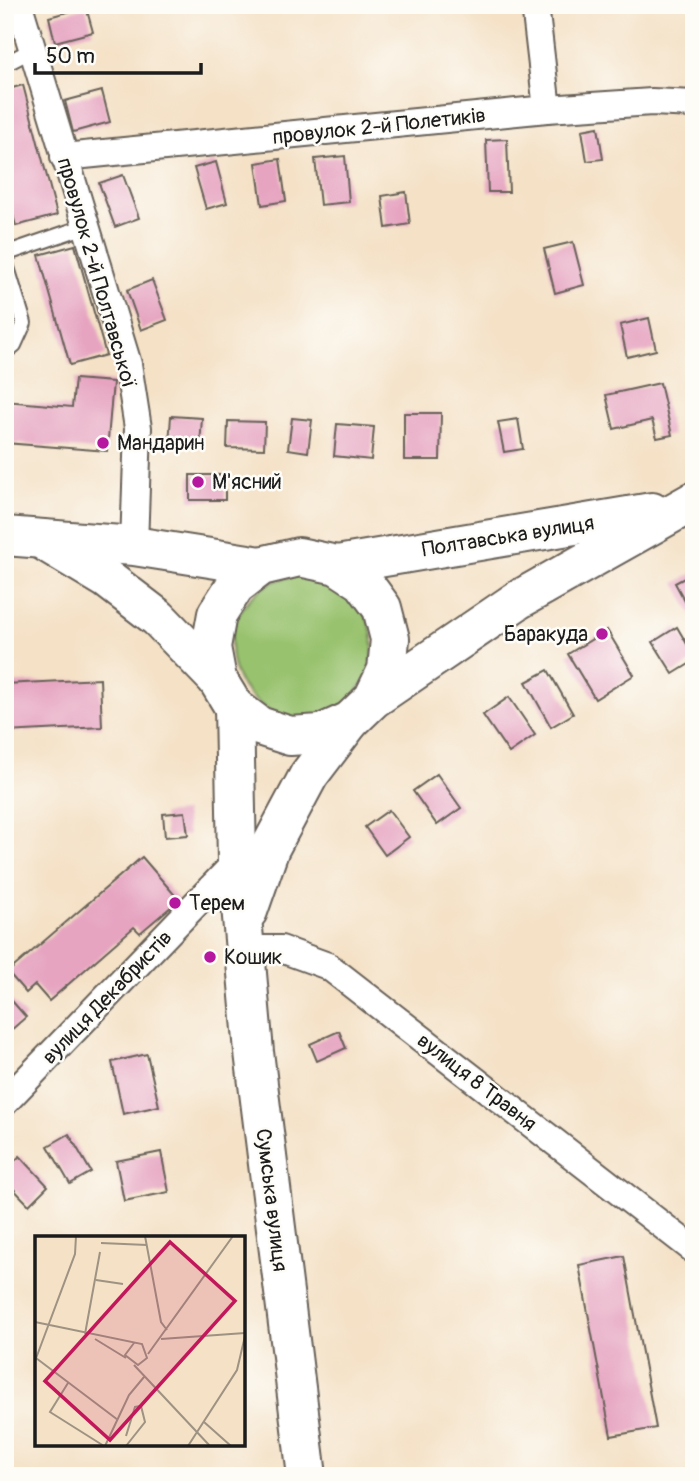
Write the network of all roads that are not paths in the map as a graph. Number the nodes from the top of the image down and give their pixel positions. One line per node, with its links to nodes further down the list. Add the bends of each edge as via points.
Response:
1 (19, 5): 3 (street, провулок 2-й Полтавської)
2 (534, 5): 6 (street)
3 (32, 50): 4 (lane); 7 (street, провулок 2-й Полтавської)
4 (5, 64)
5 (694, 104): 6 (street, провулок 2-й Полетиків)
6 (547, 109): 7 (street, провулок 2-й Полетиків)
7 (64, 157): 8 (street, провулок 2-й Полтавської)
8 (86, 226): 9 (lane); 14 (street, провулок 2-й Полтавської, via 128,364 138,428)
9 (5, 254)
10 (5, 261): 11 (lane, via 24,323 14,345)
11 (5, 352)
12 (686, 504): 15 (main road, Полтавська вулиця); 18 (main road, Полтавська вулиця, via 517,600)
13 (22, 537): 14 (main road); 17 (main road, via 107,579 158,618)
14 (134, 546): 16 (main road)
15 (337, 565): 16 (main road, via 299,557); 18 (main road, via 363,582 382,608 390,639 387,670)
16 (261, 566): 17 (main road, via 234,586 217,614 211,646)
17 (225, 693): 18 (main road, via 259,726 290,736 321,734); 19 (main road, Сумська вулиця)
18 (362, 710): 20 (main road, Полтавська вулиця, via 309,775 270,848)
19 (237, 861): 20 (main road, Сумська вулиця); 21 (street, вулиця Декабристів)
20 (244, 936): 22 (street, вулиця 8 Травня, via 328,966); 23 (main road, Сумська вулиця, via 254,1052)
21 (5, 1102)
22 (694, 1250)
23 (307, 1476)

